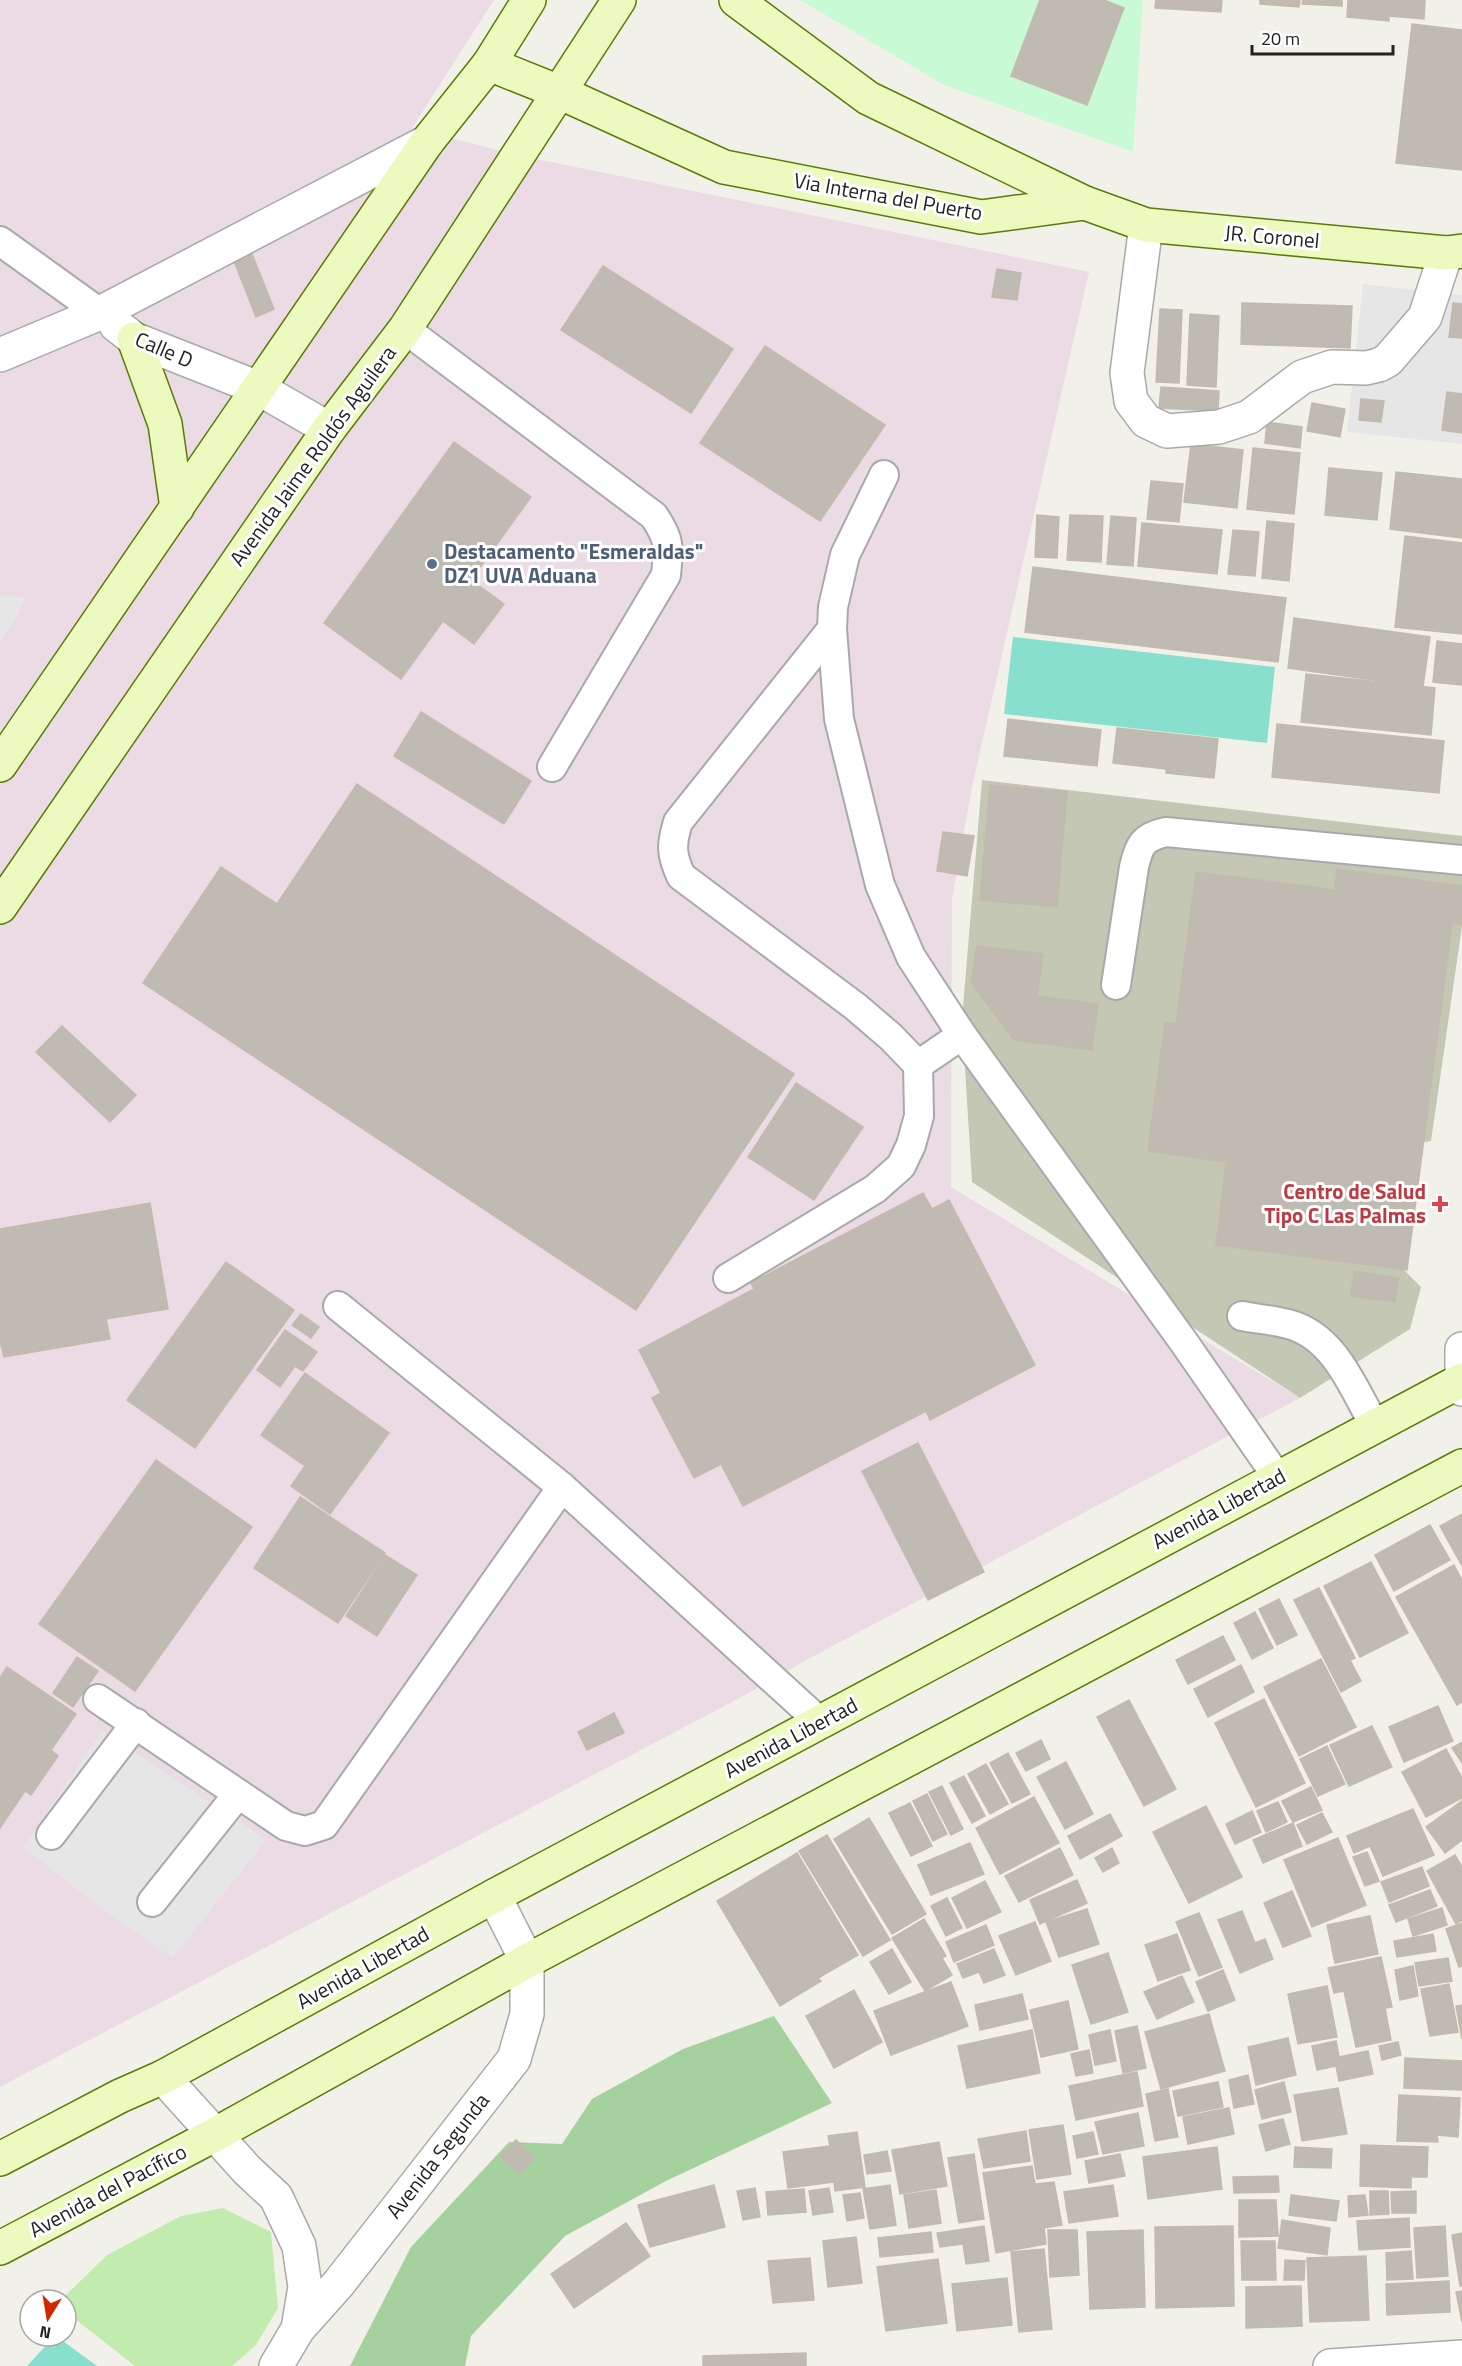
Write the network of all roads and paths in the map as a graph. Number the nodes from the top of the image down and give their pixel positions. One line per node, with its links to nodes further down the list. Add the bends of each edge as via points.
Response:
1 (530, 0): 4 (main road)
2 (619, 0): 5 (main road, Avenida Jaime Roldós Aguilera)
3 (736, 0): 7 (main road, via 868,98)
4 (489, 64): 5 (main road, Via Interna del Puerto); 6 (main road)
5 (559, 93): 7 (main road, Via Interna del Puerto, via 724,167 981,217); 12 (main road, Avenida Jaime Roldós Aguilera)
6 (427, 142): 11 (street); 15 (main road)
7 (1084, 203): 8 (main road, JR. Coronel)
8 (1146, 225): 10 (main road, JR. Coronel); 10 (street, via 1127,373 1131,401 1146,421 1167,431 1219,427 1249,417 1302,377 1332,367 1366,368 1389,360 1425,317)
9 (0, 241): 11 (lane)
10 (1454, 252)
11 (100, 313): 13 (street, Calle D); 14 (street)
12 (405, 329): 16 (main road, Avenida Jaime Roldós Aguilera); 21 (lane, via 654,516 667,535 666,575)
13 (134, 339): 15 (street, Calle D); 18 (main road, via 165,424)
14 (0, 355)
15 (258, 388): 16 (street, Calle D); 18 (main road)
16 (329, 429): 23 (main road, Avenida Jaime Roldós Aguilera)
17 (884, 475): 19 (lane, via 845,555)
18 (177, 508): 20 (main road)
19 (832, 629): 25 (lane, via 839,719 880,885 911,957); 26 (lane, via 678,822 672,852 681,876 865,1015)
20 (0, 765)
21 (552, 767)
22 (1462, 860): 24 (lane, via 1166,832 1153,835 1137,853)
23 (0, 907)
24 (1116, 985)
25 (962, 1035): 26 (lane); 34 (lane)
26 (918, 1065): 27 (lane, via 919,1116 901,1166 875,1189)
27 (728, 1278)
28 (338, 1306): 35 (lane)
29 (1242, 1316): 32 (lane, via 1289,1324 1311,1333 1327,1346)
30 (1462, 1349): 31 (street)
31 (1462, 1383): 32 (main road, Avenida Libertad)
32 (1375, 1426): 34 (main road, Avenida Libertad)
33 (1462, 1466): 43 (main road)
34 (1278, 1478): 37 (main road, Avenida Libertad)
35 (562, 1487): 37 (lane); 39 (lane, via 324,1825 305,1831 286,1826)
36 (98, 1699): 38 (lane)
37 (820, 1722): 41 (main road, Avenida Libertad)
38 (136, 1723): 39 (lane); 40 (lane)
39 (238, 1794): 42 (lane)
40 (51, 1835)
41 (494, 1896): 43 (street); 44 (main road, Avenida Libertad)
42 (152, 1902)
43 (527, 1961): 45 (main road); 48 (street, Avenida Segunda, via 527,2014 514,2059 339,2283)
44 (163, 2077): 45 (street, Avenida Segunda); 46 (main road, Avenida Libertad)
45 (216, 2134): 47 (main road, Avenida del Pacífico); 48 (street, Avenida Segunda, via 276,2197 299,2246 305,2287)
46 (0, 2159)
47 (0, 2248)
48 (298, 2329): 50 (street, Avenida Segunda)
49 (1462, 2357): 51 (street)
50 (276, 2366)
51 (1330, 2366)

